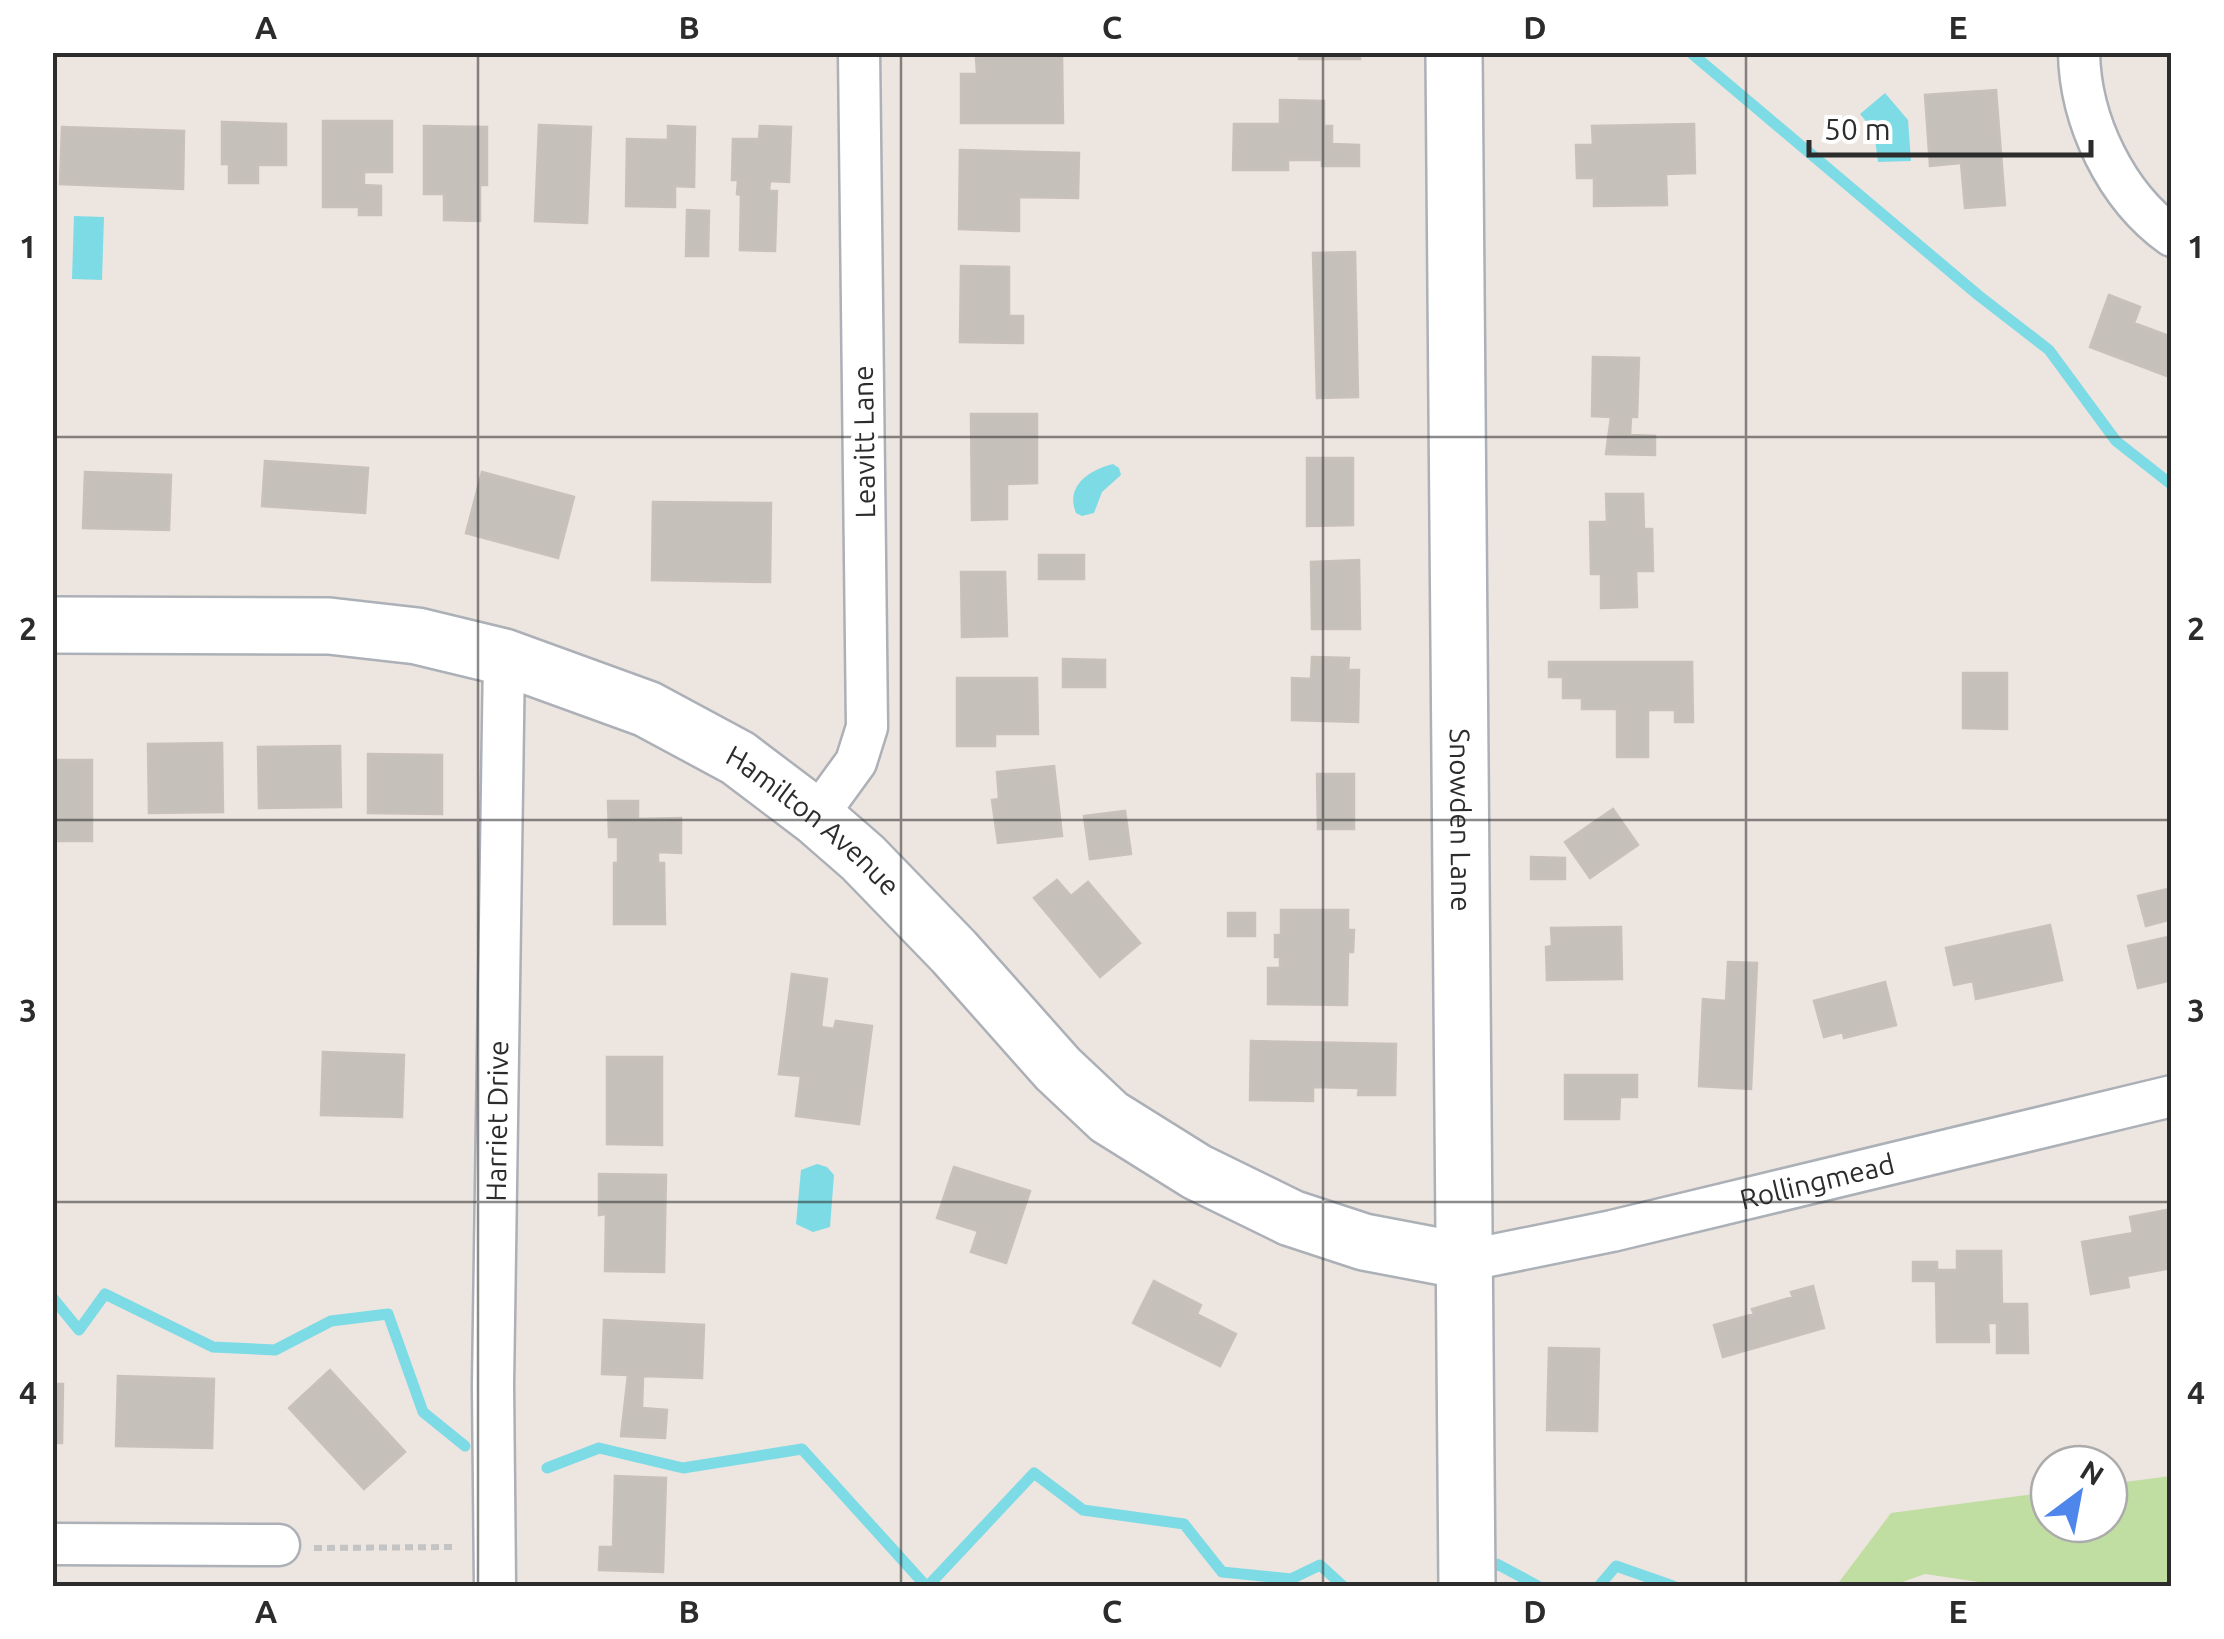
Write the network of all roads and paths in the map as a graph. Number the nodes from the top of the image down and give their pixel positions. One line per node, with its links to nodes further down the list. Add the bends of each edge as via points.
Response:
1 (859, 52): 7 (street, Leavitt Lane, via 867,727 856,762)
2 (1454, 52): 9 (street, Snowden Lane)
3 (2079, 52): 4 (street, via 2089,116 2107,160 2136,202)
4 (2172, 236)
5 (52, 625): 6 (street, Hamilton Avenue, via 328,626 417,636)
6 (504, 658): 7 (street, Hamilton Avenue, via 647,709 738,758); 14 (street, Harriet Drive)
7 (816, 817): 9 (street, Hamilton Avenue, via 1110,1117 1197,1172 1290,1218 1364,1242)
8 (2172, 1096): 9 (street, Rollingmead, via 1612,1231)
9 (1464, 1260): 13 (street, Snowden Lane)
10 (52, 1544): 11 (street)
11 (293, 1546): 12 (path)
12 (466, 1547)
13 (1466, 1563)
14 (495, 1586)

